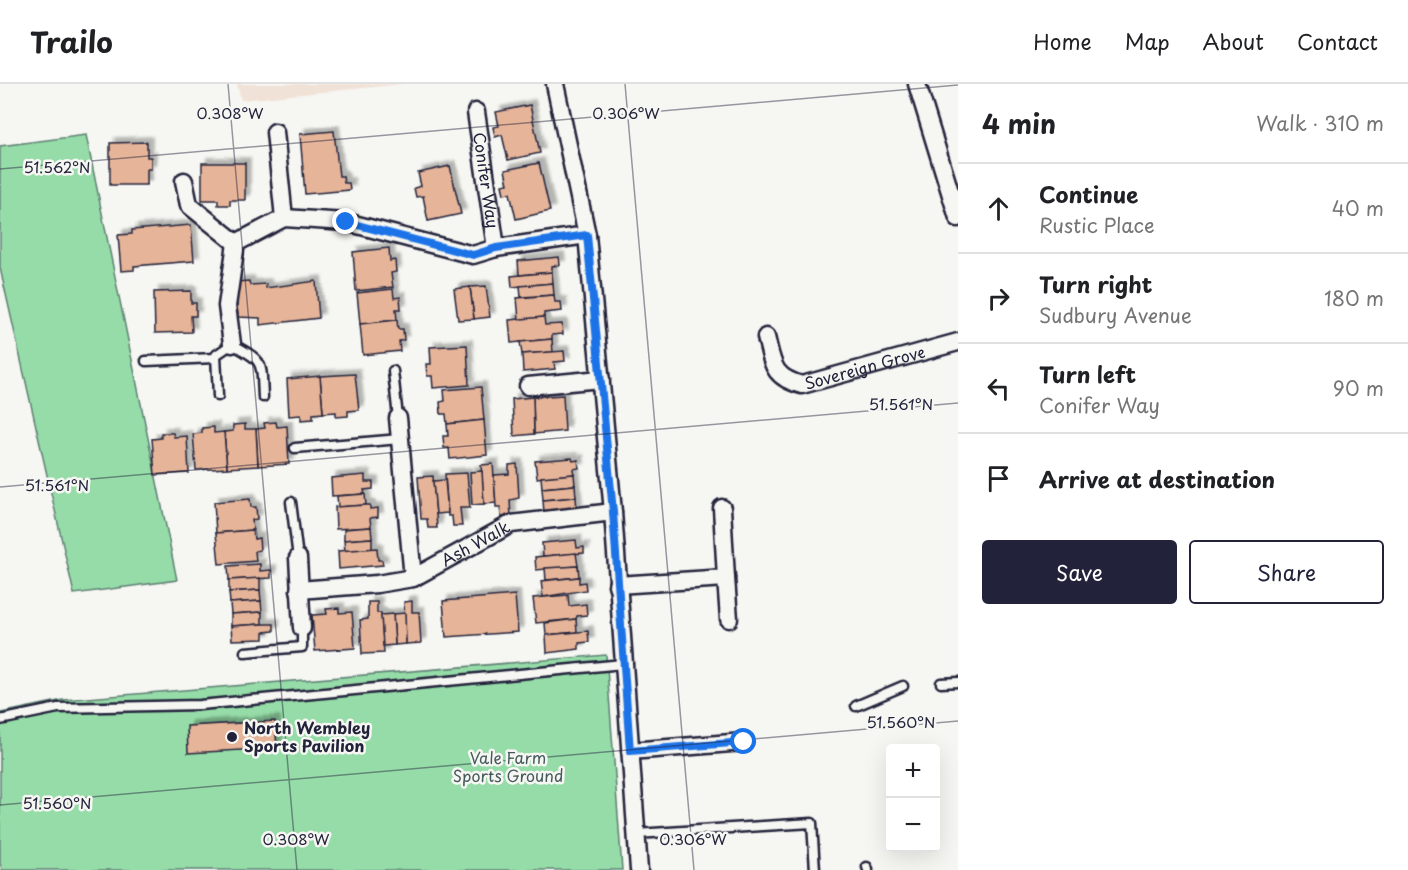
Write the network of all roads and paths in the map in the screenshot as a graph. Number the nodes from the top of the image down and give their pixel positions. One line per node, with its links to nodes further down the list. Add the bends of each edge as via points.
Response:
1 (555, 84): 8 (street)
2 (917, 84): 7 (street)
3 (476, 112): 10 (street, Conifer Way)
4 (275, 132): 6 (street)
5 (184, 181): 9 (street, via 189,205)
6 (284, 218): 9 (street); 10 (street, Conifer Way, via 346,222 473,255)
7 (958, 218)
8 (587, 235): 10 (street, Conifer Way); 17 (street)
9 (236, 243): 13 (street, via 227,306)
10 (496, 248)
11 (766, 336): 12 (street, Sovereign Grove, via 773,367 784,380 802,385)
12 (958, 342)
13 (232, 344): 14 (lane); 20 (lane, via 261,364)
14 (215, 358): 15 (lane); 19 (lane)
15 (146, 361)
16 (393, 371): 21 (lane)
17 (601, 379): 18 (street); 26 (street)
18 (528, 386)
19 (218, 396)
20 (264, 397)
21 (398, 418): 22 (street)
22 (400, 439): 23 (lane); 28 (street)
23 (295, 448)
24 (291, 502): 27 (lane)
25 (722, 508): 29 (street)
26 (613, 512): 28 (street, Ash Walk, via 511,524); 30 (street)
27 (298, 558): 31 (street)
28 (413, 578): 31 (street, Ash Walk)
29 (726, 578): 30 (street); 32 (street)
30 (618, 585): 35 (street)
31 (299, 590): 33 (street)
32 (729, 620)
33 (302, 628): 34 (lane, via 302,647)
34 (245, 652)
35 (623, 664): 40 (lane, via 200,705 67,708); 42 (street)
36 (958, 682): 37 (lane)
37 (941, 683)
38 (903, 686): 39 (lane)
39 (856, 706)
40 (0, 720)
41 (744, 742): 42 (street)
42 (630, 751): 43 (street)
43 (636, 834): 44 (street); 45 (lane, via 812,823)
44 (639, 870)
45 (815, 870)

